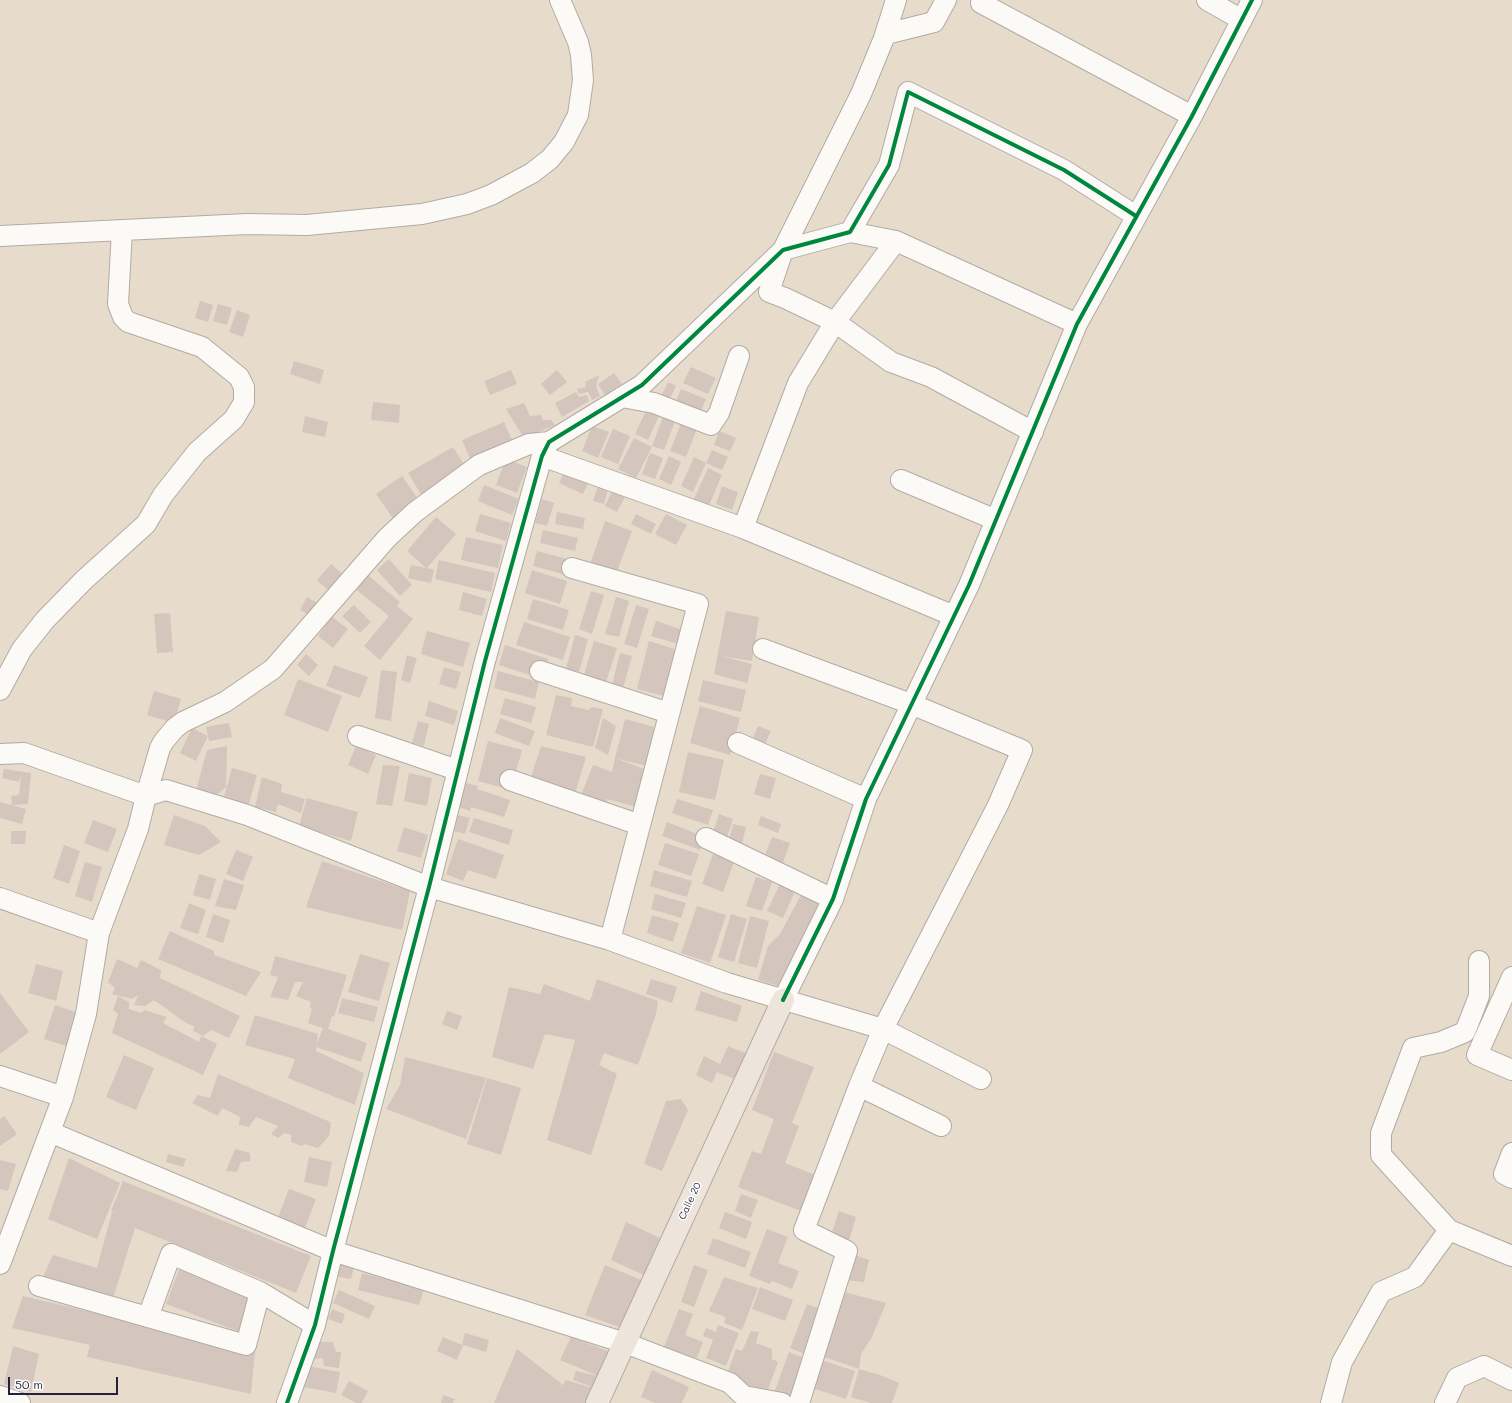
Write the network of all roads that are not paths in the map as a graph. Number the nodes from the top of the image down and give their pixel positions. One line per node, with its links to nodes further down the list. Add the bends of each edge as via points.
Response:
1 (560, 0): 11 (street, via 581,55 583,80 578,116 564,142 550,159 506,188 467,204 395,217 307,225 248,224)
2 (896, 0): 8 (street)
3 (946, 0): 8 (street, via 934,22)
4 (983, 0): 9 (street, via 981,3)
5 (1207, 0): 7 (street)
6 (1252, 0): 7 (street)
7 (1242, 20): 9 (street)
8 (886, 34): 15 (street, via 861,94)
9 (1192, 116): 10 (street)
10 (1136, 216): 12 (street, via 1064,170 908,92 889,165); 17 (street)
11 (122, 230): 13 (street); 29 (street, via 118,304 124,317 128,322 202,347 239,377 244,387 244,402 234,419 197,452 162,495 146,524 84,580 45,620 22,649)
12 (850, 232): 14 (street); 15 (street)
13 (0, 236)
14 (896, 241): 16 (street); 17 (street)
15 (783, 250): 16 (street, via 769,292); 19 (street, via 642,385)
16 (835, 322): 20 (street, via 891,362 931,377); 24 (street, via 798,383)
17 (1077, 324): 20 (street)
18 (739, 356): 19 (street, via 719,413 711,425 654,402)
19 (622, 397): 21 (street)
20 (1033, 432): 23 (street)
21 (545, 449): 24 (street); 35 (street); 37 (street, via 529,444 479,465 415,512 387,538 273,669 236,696 183,722 169,734 160,748)
22 (901, 480): 23 (street)
23 (996, 520): 26 (street)
24 (743, 528): 26 (street)
25 (572, 568): 31 (street, via 698,604)
26 (954, 616): 30 (street)
27 (764, 649): 30 (street)
28 (540, 671): 31 (street)
29 (0, 690)
30 (912, 704): 38 (street); 49 (street, via 1022,750 998,805)
31 (669, 713): 39 (street)
32 (358, 736): 35 (street)
33 (738, 743): 38 (street)
34 (0, 754): 37 (street, via 24,753)
35 (457, 770): 41 (street)
36 (510, 780): 39 (street)
37 (146, 796): 41 (street, via 166,790 247,815); 44 (street, via 138,829)
38 (866, 799): 43 (street)
39 (640, 826): 45 (street)
40 (706, 838): 43 (street)
41 (429, 887): 45 (street); 61 (street)
42 (0, 898): 44 (street)
43 (833, 899): 48 (street)
44 (99, 933): 54 (street, via 86,1014)
45 (610, 940): 48 (street, via 726,983)
46 (1479, 961): 60 (street, via 1480,996 1465,1032 1441,1042 1413,1048 1381,1133 1381,1155)
47 (1512, 977): 50 (street, via 1478,1055)
48 (783, 1000): 49 (street); 68 (main road, Calle 20)
49 (883, 1029): 52 (street); 53 (street)
50 (1512, 1070)
51 (0, 1076): 54 (street)
52 (981, 1079)
53 (859, 1086): 55 (street); 76 (street, via 804,1230 847,1251)
54 (63, 1097): 56 (street)
55 (941, 1126)
56 (50, 1132): 59 (street); 61 (street)
57 (1512, 1153): 58 (street, via 1504,1174)
58 (1512, 1178)
59 (7, 1226): 63 (street)
60 (1449, 1230): 62 (street); 77 (street, via 1415,1277 1381,1292 1342,1362)
61 (333, 1251): 67 (street); 68 (street)
62 (1512, 1256)
63 (0, 1264)
64 (39, 1286): 66 (street)
65 (260, 1292): 66 (street, via 246,1345); 66 (street, via 171,1254); 67 (street)
66 (148, 1317)
67 (315, 1325): 73 (street)
68 (625, 1343): 71 (street, via 730,1382); 74 (main road, Calle 20)
69 (1512, 1380): 78 (street, via 1484,1366 1457,1378)
70 (0, 1396): 72 (street)
71 (747, 1400): 75 (street)
72 (20, 1403)
73 (287, 1403)
74 (597, 1403)
75 (782, 1403)
76 (799, 1403)
77 (1331, 1403)
78 (1445, 1403)

